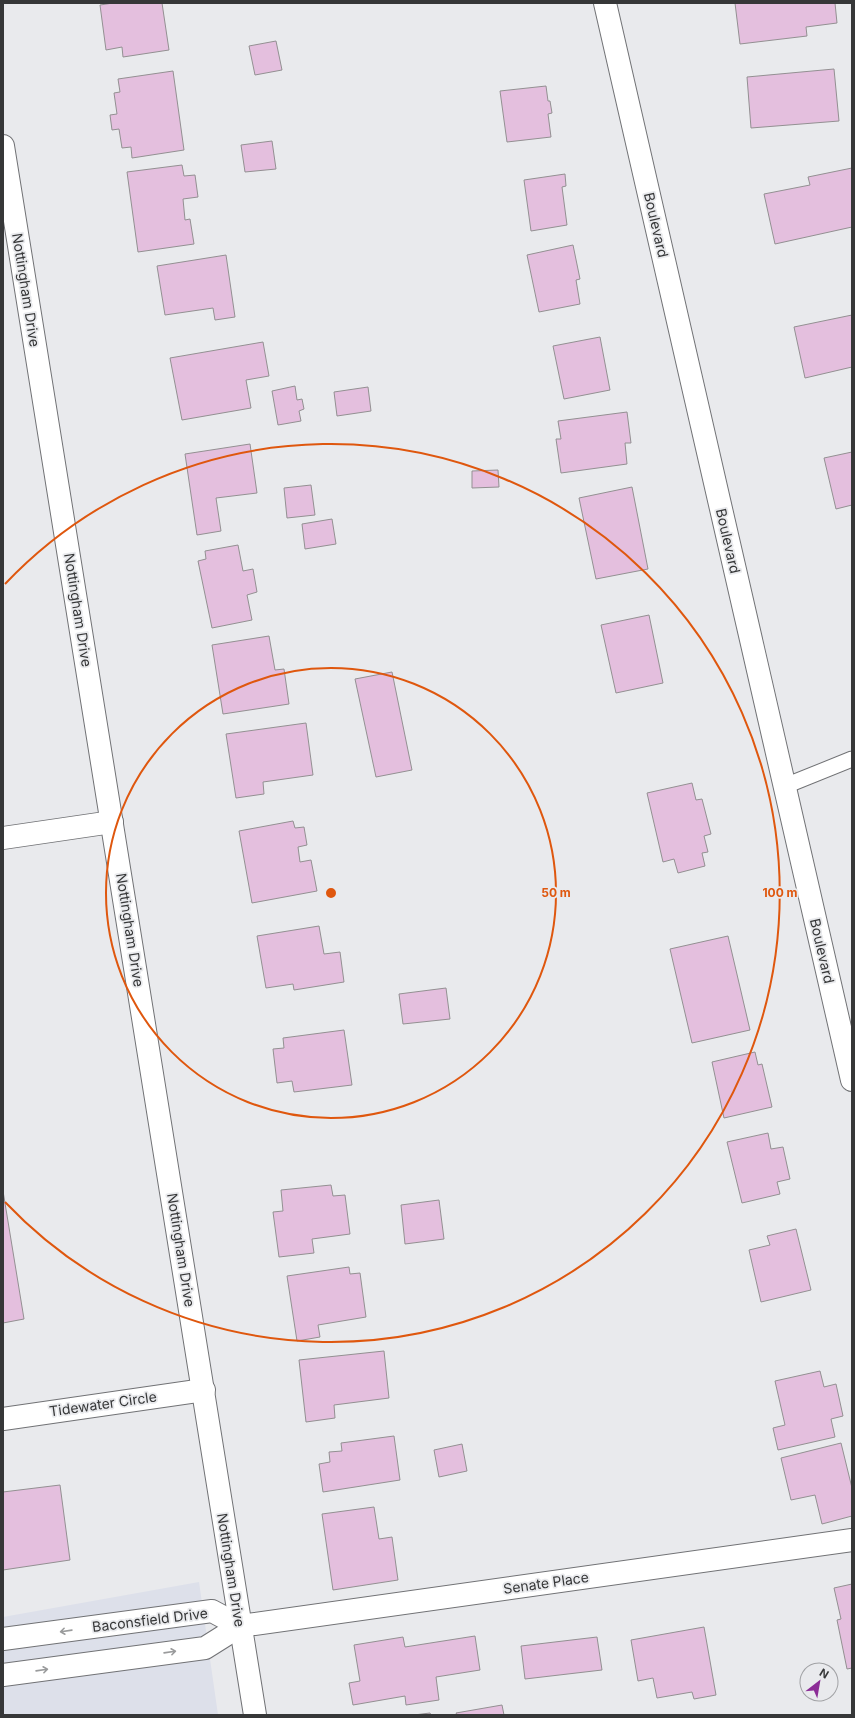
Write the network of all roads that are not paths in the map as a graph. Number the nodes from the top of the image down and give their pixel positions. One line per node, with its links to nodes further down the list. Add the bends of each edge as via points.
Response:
1 (605, 3): 4 (street, Boulevard)
2 (3, 146): 5 (street, Nottingham Drive)
3 (852, 759): 4 (lane)
4 (785, 786): 7 (street, Boulevard)
5 (112, 822): 6 (street); 8 (street, Nottingham Drive)
6 (3, 838)
7 (852, 1080)
8 (204, 1390): 9 (street, Tidewater Circle); 11 (street, Nottingham Drive)
9 (3, 1419)
10 (852, 1540): 11 (street, Senate Place)
11 (240, 1626): 12 (street, Baconsfield Drive, one-way to 12, via 212,1611); 13 (street, Baconsfield Drive, one-way to 11, via 206,1648); 14 (street, Nottingham Drive)
12 (3, 1639)
13 (3, 1675)
14 (255, 1715)

